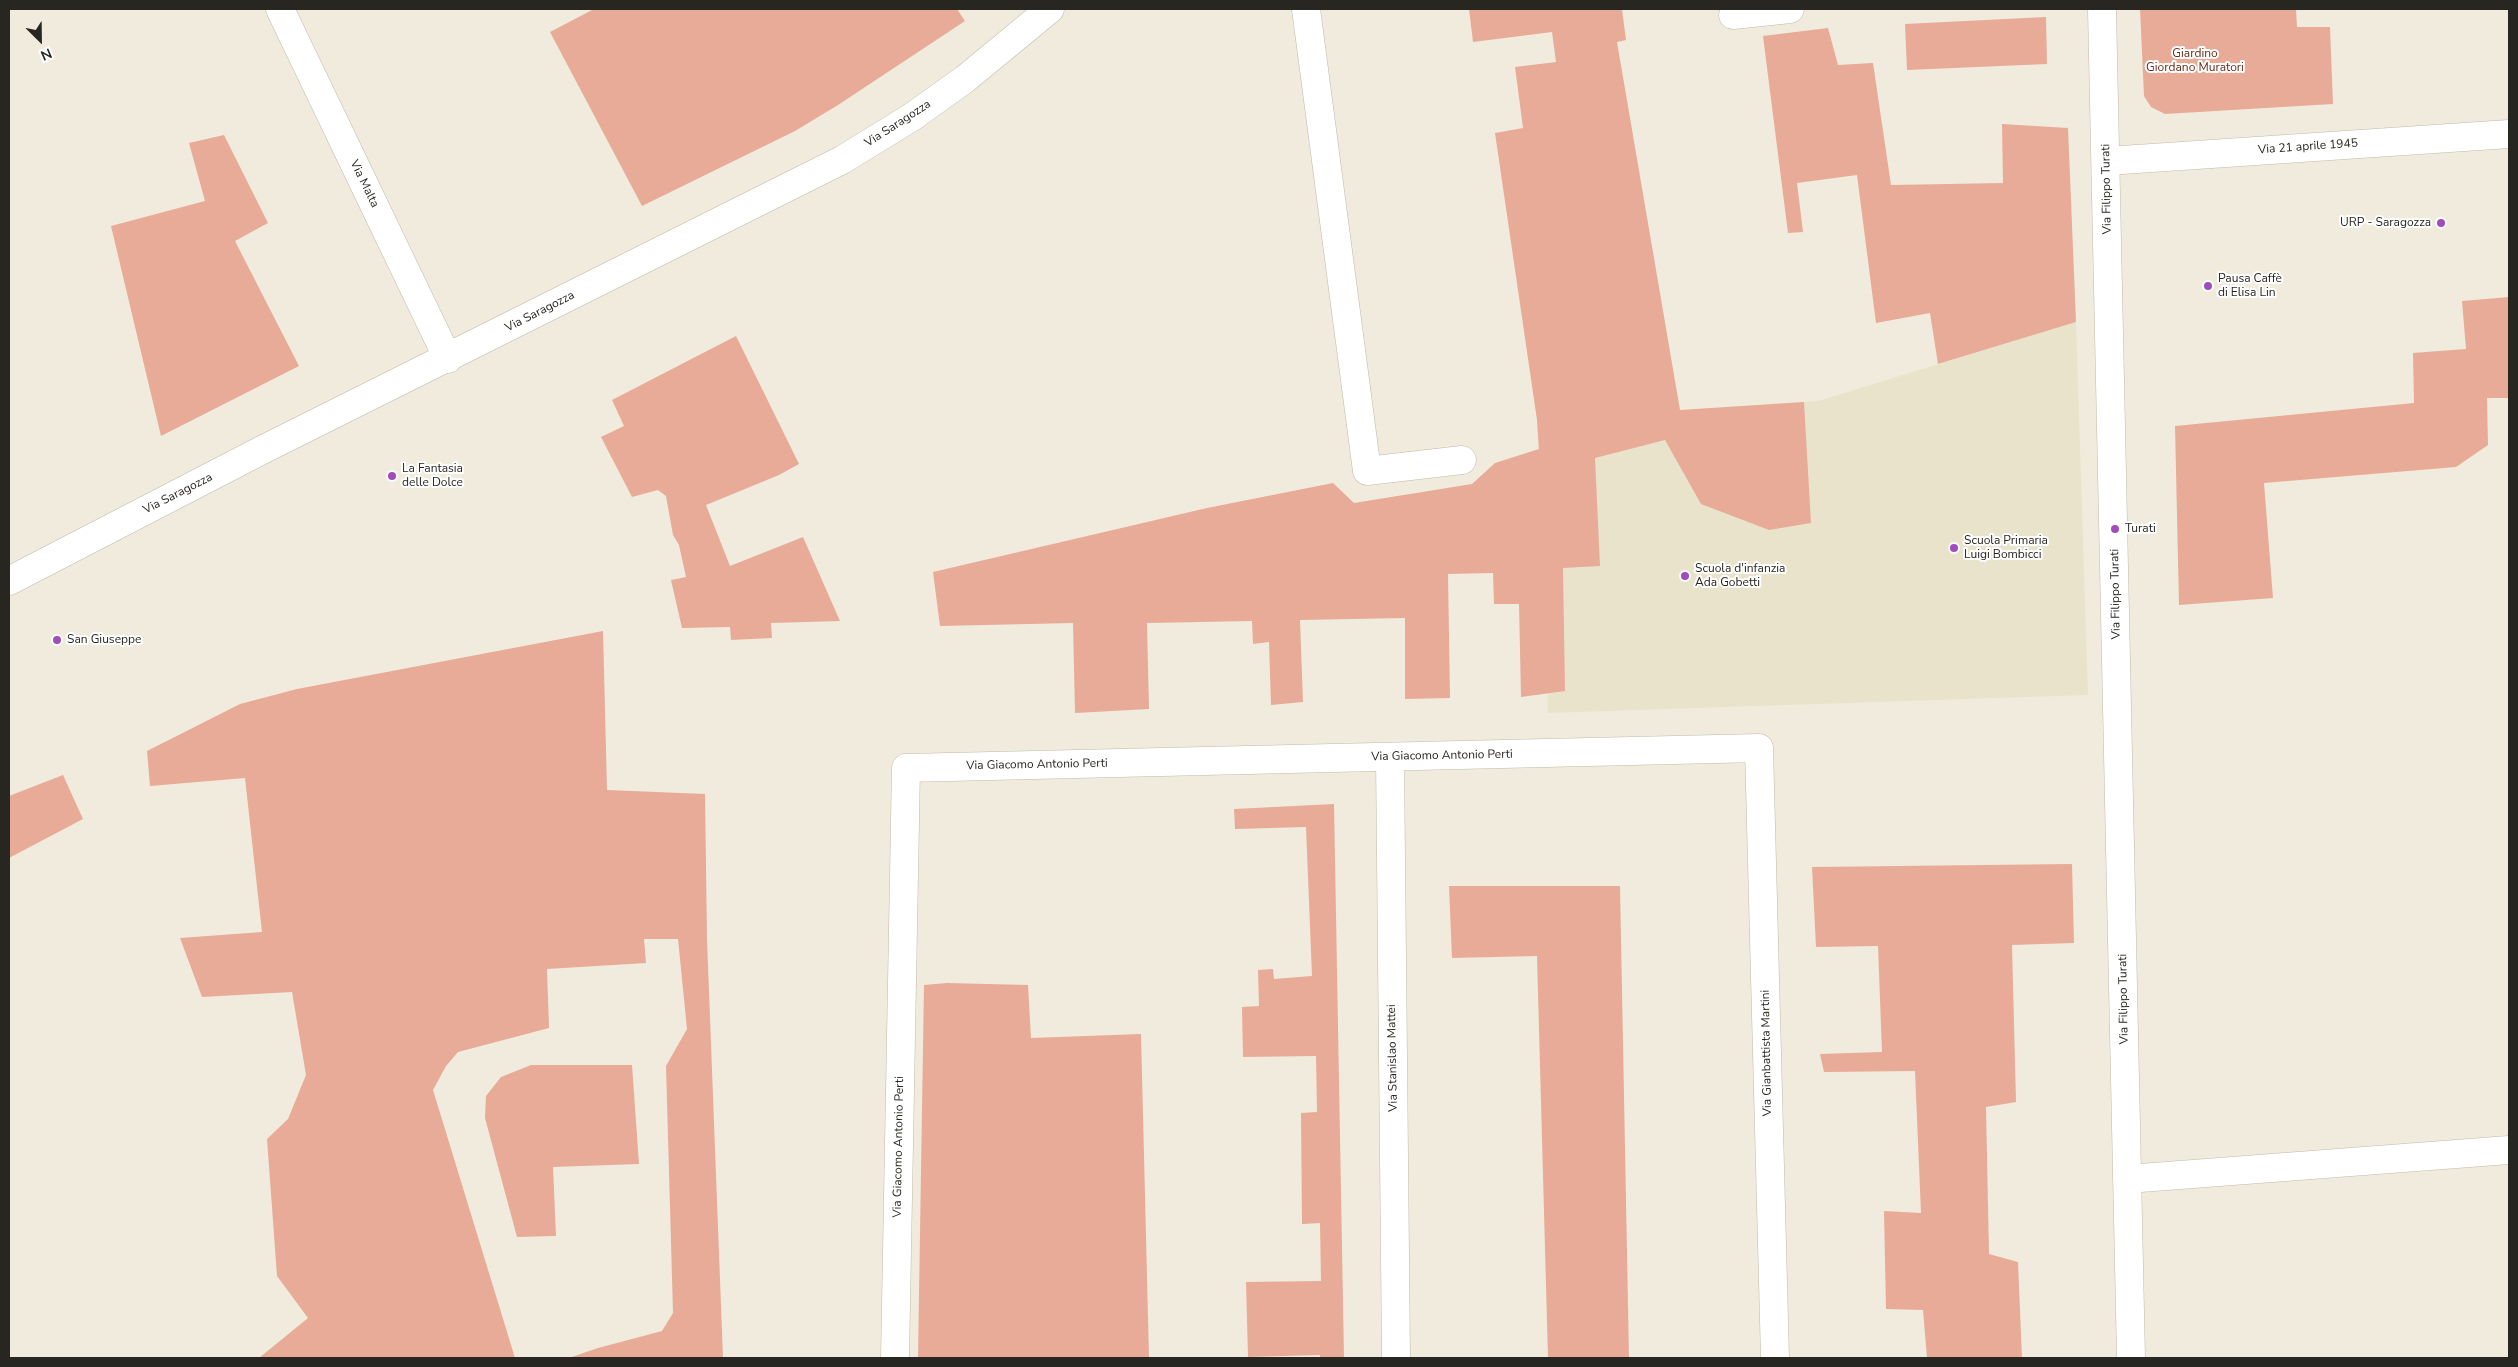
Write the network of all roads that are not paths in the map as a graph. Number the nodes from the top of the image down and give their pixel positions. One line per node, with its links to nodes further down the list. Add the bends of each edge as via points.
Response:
1 (280, 9): 9 (street, Via Malta)
2 (1050, 9): 9 (street, Via Saragozza, via 965,79 912,117 842,160)
3 (1306, 9): 10 (street, via 1367,471)
4 (1790, 9): 6 (street)
5 (2102, 9): 8 (street, Via Filippo Turati)
6 (1733, 15)
7 (2509, 134): 8 (street, Via 21 aprile 1945)
8 (2107, 161): 15 (street, Via Filippo Turati)
9 (448, 359): 11 (street, Via Saragozza, via 264,449)
10 (1462, 460)
11 (9, 581)
12 (1758, 748): 13 (street, Via Giacomo Antonio Perti); 18 (street, Via Gianbattista Martini)
13 (1390, 757): 16 (street, Via Giacomo Antonio Perti, via 906,768); 17 (street, Via Stanislao Mattei)
14 (2509, 1150): 15 (street)
15 (2127, 1179): 19 (street, Via Filippo Turati)
16 (896, 1358)
17 (1396, 1358)
18 (1775, 1358)
19 (2131, 1358)

